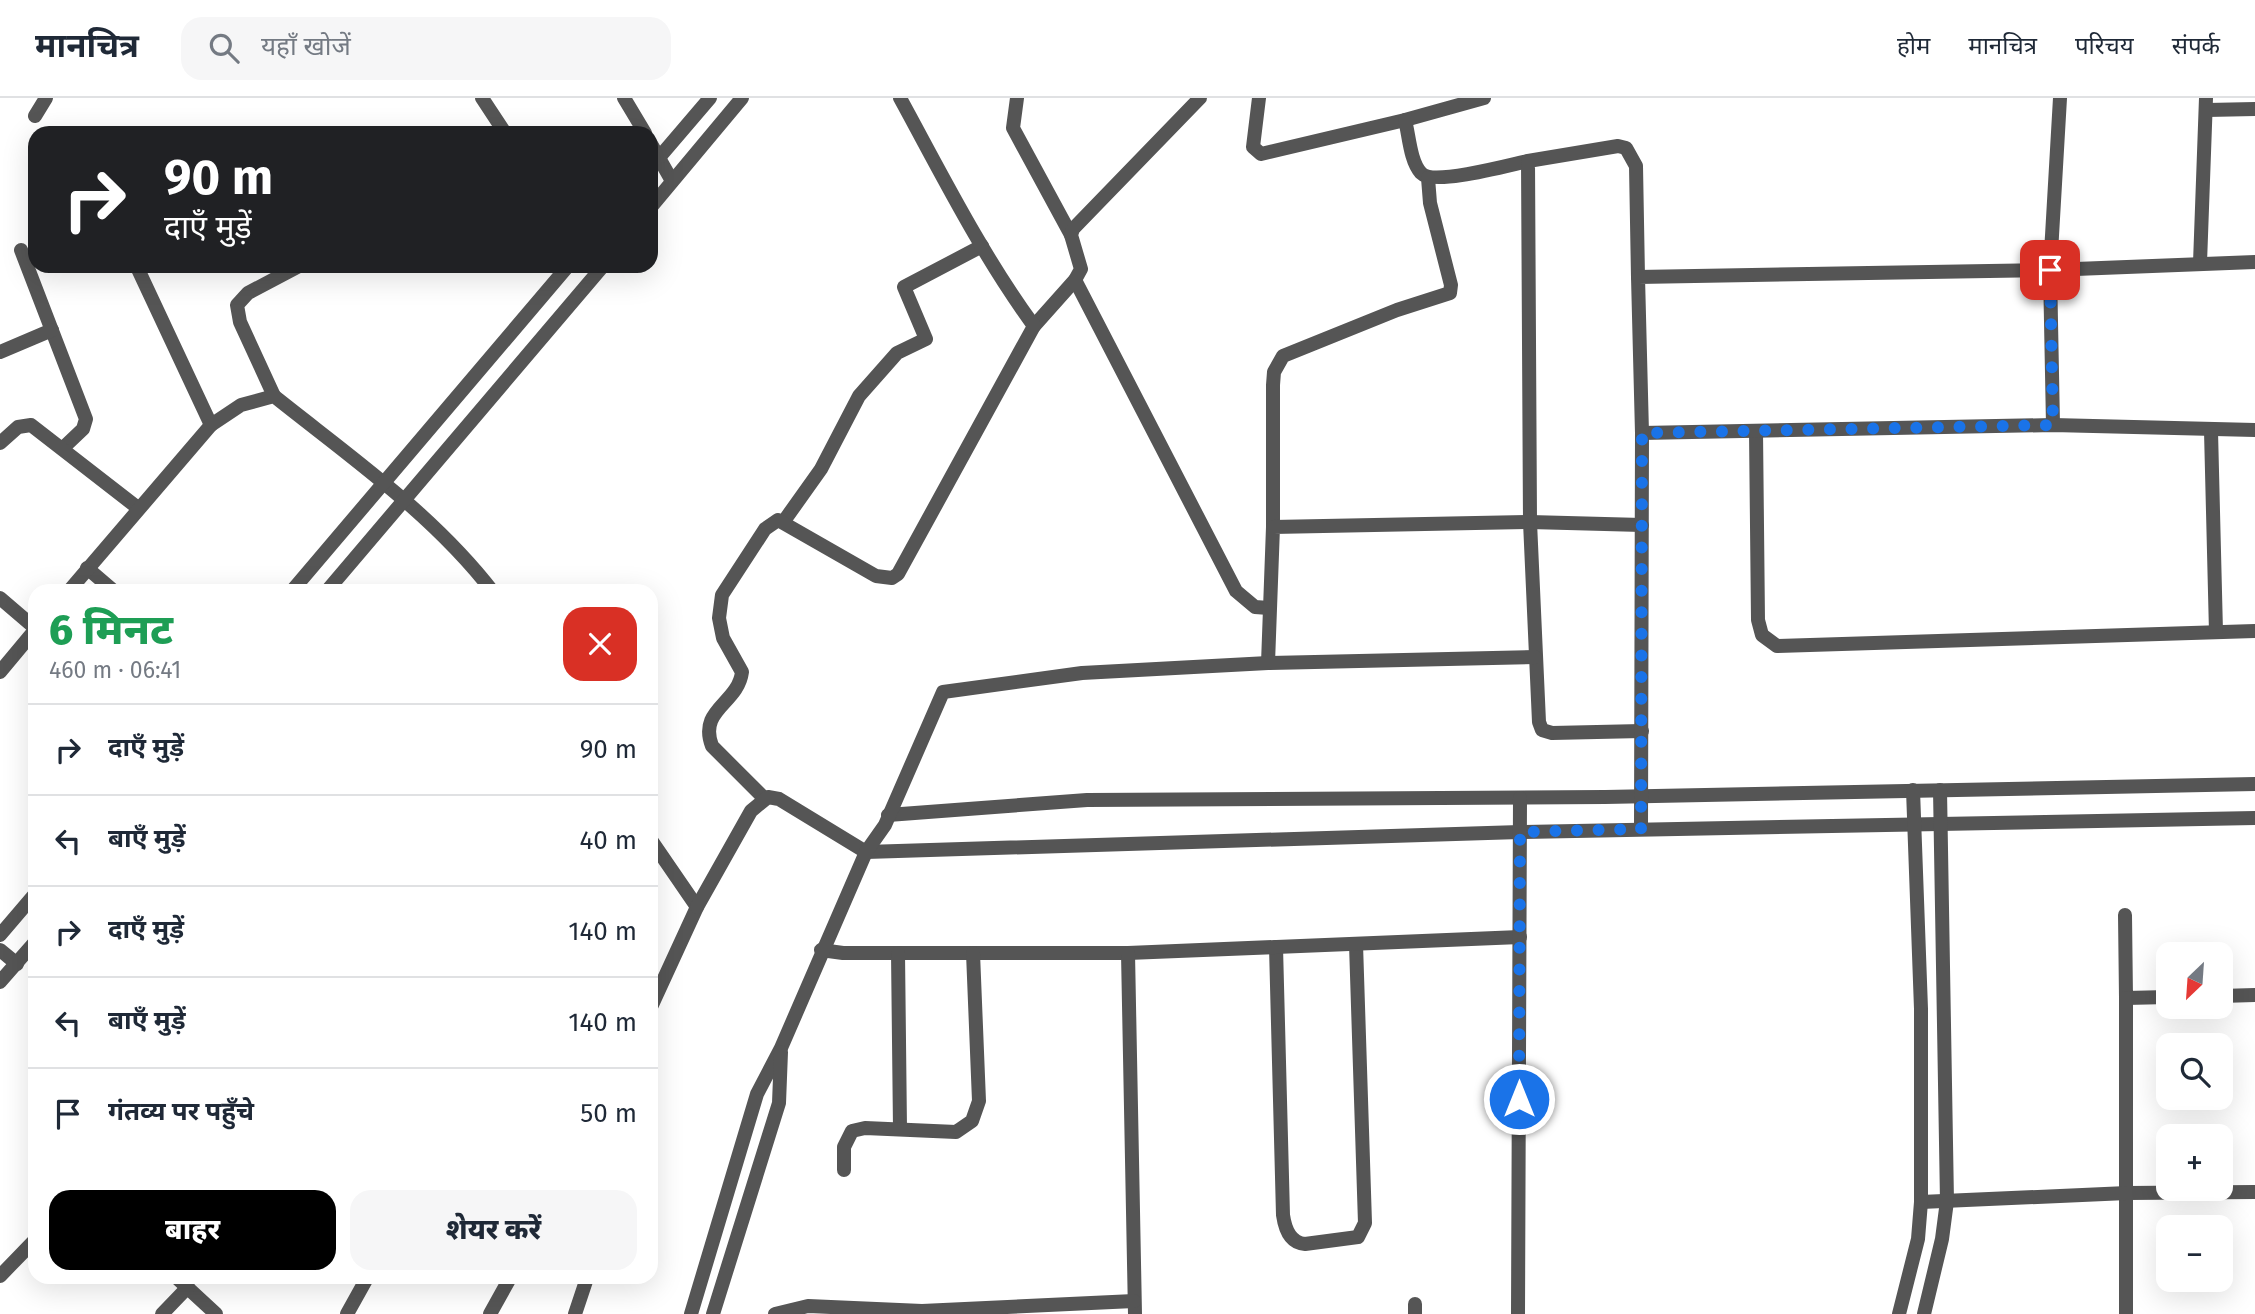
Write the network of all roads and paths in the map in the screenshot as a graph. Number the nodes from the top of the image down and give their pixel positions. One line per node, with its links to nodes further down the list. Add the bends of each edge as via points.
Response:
1 (46, 98): 14 (street)
2 (482, 98): 16 (street)
3 (624, 98): 17 (street)
4 (710, 98): 18 (street)
5 (742, 98): 22 (street)
6 (900, 98): 25 (street)
7 (1017, 98): 24 (street, via 1013,128)
8 (1200, 98): 24 (street, via 1077,223)
9 (1259, 98): 15 (street, via 1252,147 1261,154)
10 (1484, 98): 15 (street)
11 (2060, 98): 30 (street)
12 (2207, 104): 13 (street); 27 (street)
13 (2255, 109)
14 (35, 116)
15 (1405, 120): 21 (street, via 1416,164)
16 (500, 126)
17 (641, 126)
18 (658, 159)
19 (1528, 161): 21 (street); 36 (street, via 1626,148 1636,166); 54 (street)
20 (658, 165): 22 (street)
21 (1428, 178): 56 (street, via 1450,293 1283,356 1273,385)
22 (672, 181): 23 (street)
23 (658, 198)
24 (1071, 235): 37 (street, via 1081,269)
25 (982, 246): 38 (street); 53 (street, via 904,286 926,339 897,353 859,396 821,470)
26 (21, 250): 29 (street)
27 (2200, 262): 28 (street); 30 (street)
28 (2255, 262)
29 (28, 268)
30 (2050, 270): 36 (street); 43 (street)
31 (30, 273): 39 (street)
32 (140, 273): 42 (street)
33 (286, 273): 41 (street, via 248,293 237,305)
34 (562, 273): 50 (street)
35 (593, 273): 51 (street)
36 (1638, 277): 47 (street)
37 (1075, 280): 38 (street); 64 (street, via 1236,591 1255,607)
38 (1034, 326): 53 (street, via 898,574 886,579 876,576)
39 (52, 330): 40 (street); 49 (street, via 86,419 83,429)
40 (0, 352)
41 (274, 396): 42 (street, via 241,405); 50 (street)
42 (211, 425): 52 (street)
43 (2053, 425): 45 (street); 46 (street)
44 (2255, 430): 46 (street)
45 (1756, 431): 47 (street); 67 (street, via 1758,620 1759,629 1777,646)
46 (2211, 431): 67 (street)
47 (1642, 433): 55 (street)
48 (0, 443): 49 (street, via 26,424)
49 (63, 448): 52 (street)
50 (383, 484): 51 (street); 60 (street)
51 (402, 500): 61 (street); 62 (street, via 452,545)
52 (138, 508): 57 (street)
53 (784, 521): 77 (street, via 765,529 722,595 719,618 723,638 742,672 736,691 707,727 712,746)
54 (1530, 522): 55 (street); 56 (street); 69 (street)
55 (1642, 525): 72 (street)
56 (1273, 527): 64 (street)
57 (87, 568): 58 (street); 59 (street)
58 (74, 584)
59 (106, 584)
60 (298, 584)
61 (333, 584)
62 (486, 584)
63 (0, 598): 65 (street)
64 (1269, 608): 70 (street)
65 (28, 623)
66 (2255, 631): 67 (street)
67 (2216, 632)
68 (28, 637): 71 (street)
69 (1535, 657): 70 (street); 72 (street, via 1542,730)
70 (1268, 663): 79 (street, via 1082,673 943,692)
71 (0, 671)
72 (1642, 732): 76 (street)
73 (2255, 784): 74 (street)
74 (1940, 789): 75 (street); 82 (street)
75 (1913, 790): 76 (street); 81 (street)
76 (1642, 795): 78 (street); 83 (street)
77 (764, 798): 86 (street, via 779,799); 88 (street, via 751,811)
78 (1520, 798): 79 (street, via 1087,800); 84 (street)
79 (888, 815): 86 (street)
80 (2255, 818): 82 (street)
81 (1915, 824): 82 (street); 83 (street); 113 (street)
82 (1940, 824): 112 (street)
83 (1641, 829): 84 (street)
84 (1520, 832): 86 (street); 91 (street)
85 (658, 850): 88 (street)
86 (866, 852): 95 (street)
87 (28, 902): 90 (street)
88 (697, 907): 102 (street)
89 (2125, 915): 106 (street)
90 (0, 935)
91 (1520, 937): 92 (street); 132 (street)
92 (1356, 944): 93 (street); 93 (street, via 1365,1223 1358,1237 1305,1244 1285,1230 1283,1215)
93 (1276, 947): 99 (street)
94 (0, 950): 100 (street)
95 (821, 950): 97 (street); 107 (street)
96 (28, 951): 100 (street)
97 (898, 953): 98 (street); 108 (street)
98 (973, 953): 99 (street); 108 (street, via 978,1109 968,1126 956,1132)
99 (1128, 953): 121 (street)
100 (17, 964): 101 (street)
101 (0, 982)
102 (658, 990)
103 (2255, 995): 104 (street)
104 (2233, 996)
105 (2156, 997): 106 (street)
106 (2126, 998): 111 (street)
107 (781, 1048): 129 (street, via 757,1094); 130 (street, via 779,1103)
108 (900, 1129): 109 (street, via 852,1131 844,1147)
109 (844, 1170)
110 (2255, 1192): 111 (street)
111 (2127, 1193): 112 (street); 135 (street)
112 (1947, 1201): 113 (street); 134 (street)
113 (1921, 1202): 133 (street, via 1918,1239)
114 (28, 1247): 115 (street)
115 (0, 1276)
116 (181, 1284): 124 (street)
117 (184, 1284): 125 (street)
118 (364, 1284): 126 (street)
119 (507, 1284): 127 (street)
120 (585, 1284): 128 (street)
121 (1134, 1308): 123 (street)
122 (859, 1311): 123 (street); 131 (street, via 808,1306)
123 (966, 1311)
124 (162, 1314)
125 (216, 1314)
126 (347, 1314)
127 (491, 1314)
128 (575, 1314)
129 (691, 1314)
130 (713, 1314)
131 (775, 1314)
132 (1518, 1314)
133 (1899, 1314)
134 (1924, 1314)
135 (2126, 1314)

